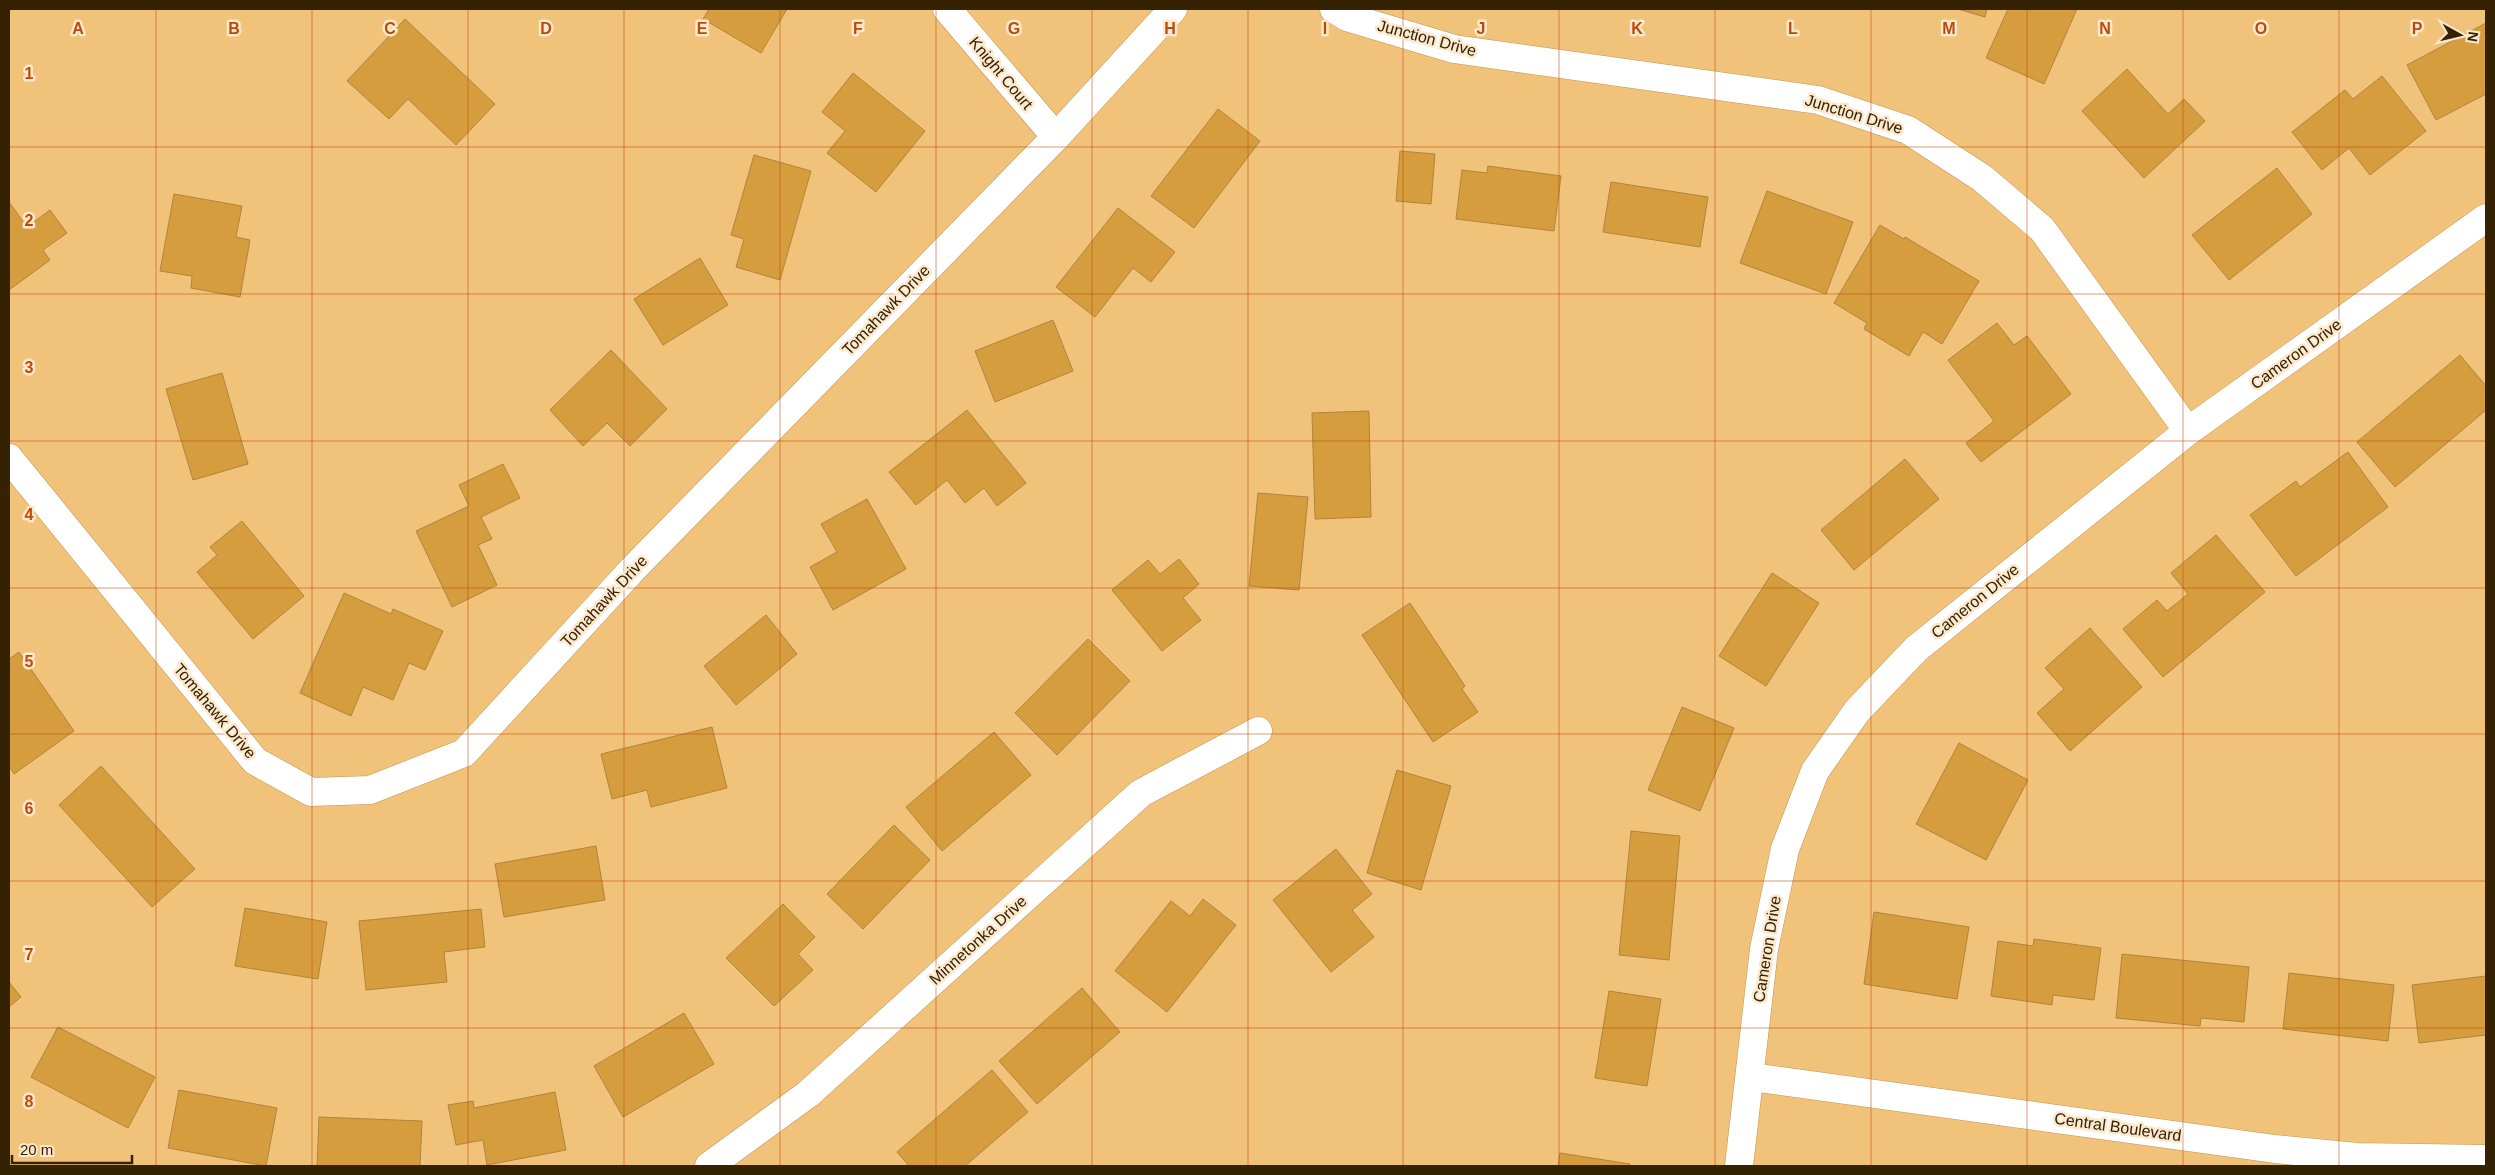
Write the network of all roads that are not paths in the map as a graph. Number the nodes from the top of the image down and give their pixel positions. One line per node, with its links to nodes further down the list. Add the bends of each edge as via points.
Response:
1 (947, 9): 4 (street, Knight Court)
2 (1173, 9): 4 (street, Tomahawk Drive)
3 (1334, 9): 6 (street, Junction Drive, via 1348,17 1454,48 1818,100 1908,130 1982,178 2042,229)
4 (1056, 137): 7 (street, Tomahawk Drive, via 632,570 464,753 370,790 311,792 255,761)
5 (2486, 218): 6 (street, Cameron Drive)
6 (2188, 431): 9 (street, Cameron Drive, via 1916,649 1857,711 1815,771 1785,849 1764,950)
7 (9, 458)
8 (1258, 731): 11 (street, Minnetonka Drive, via 1141,793 808,1094)
9 (1751, 1077): 10 (street, Central Boulevard, via 2275,1149 2357,1158); 12 (street, Cameron Drive)
10 (2486, 1159)
11 (709, 1166)
12 (1739, 1166)

